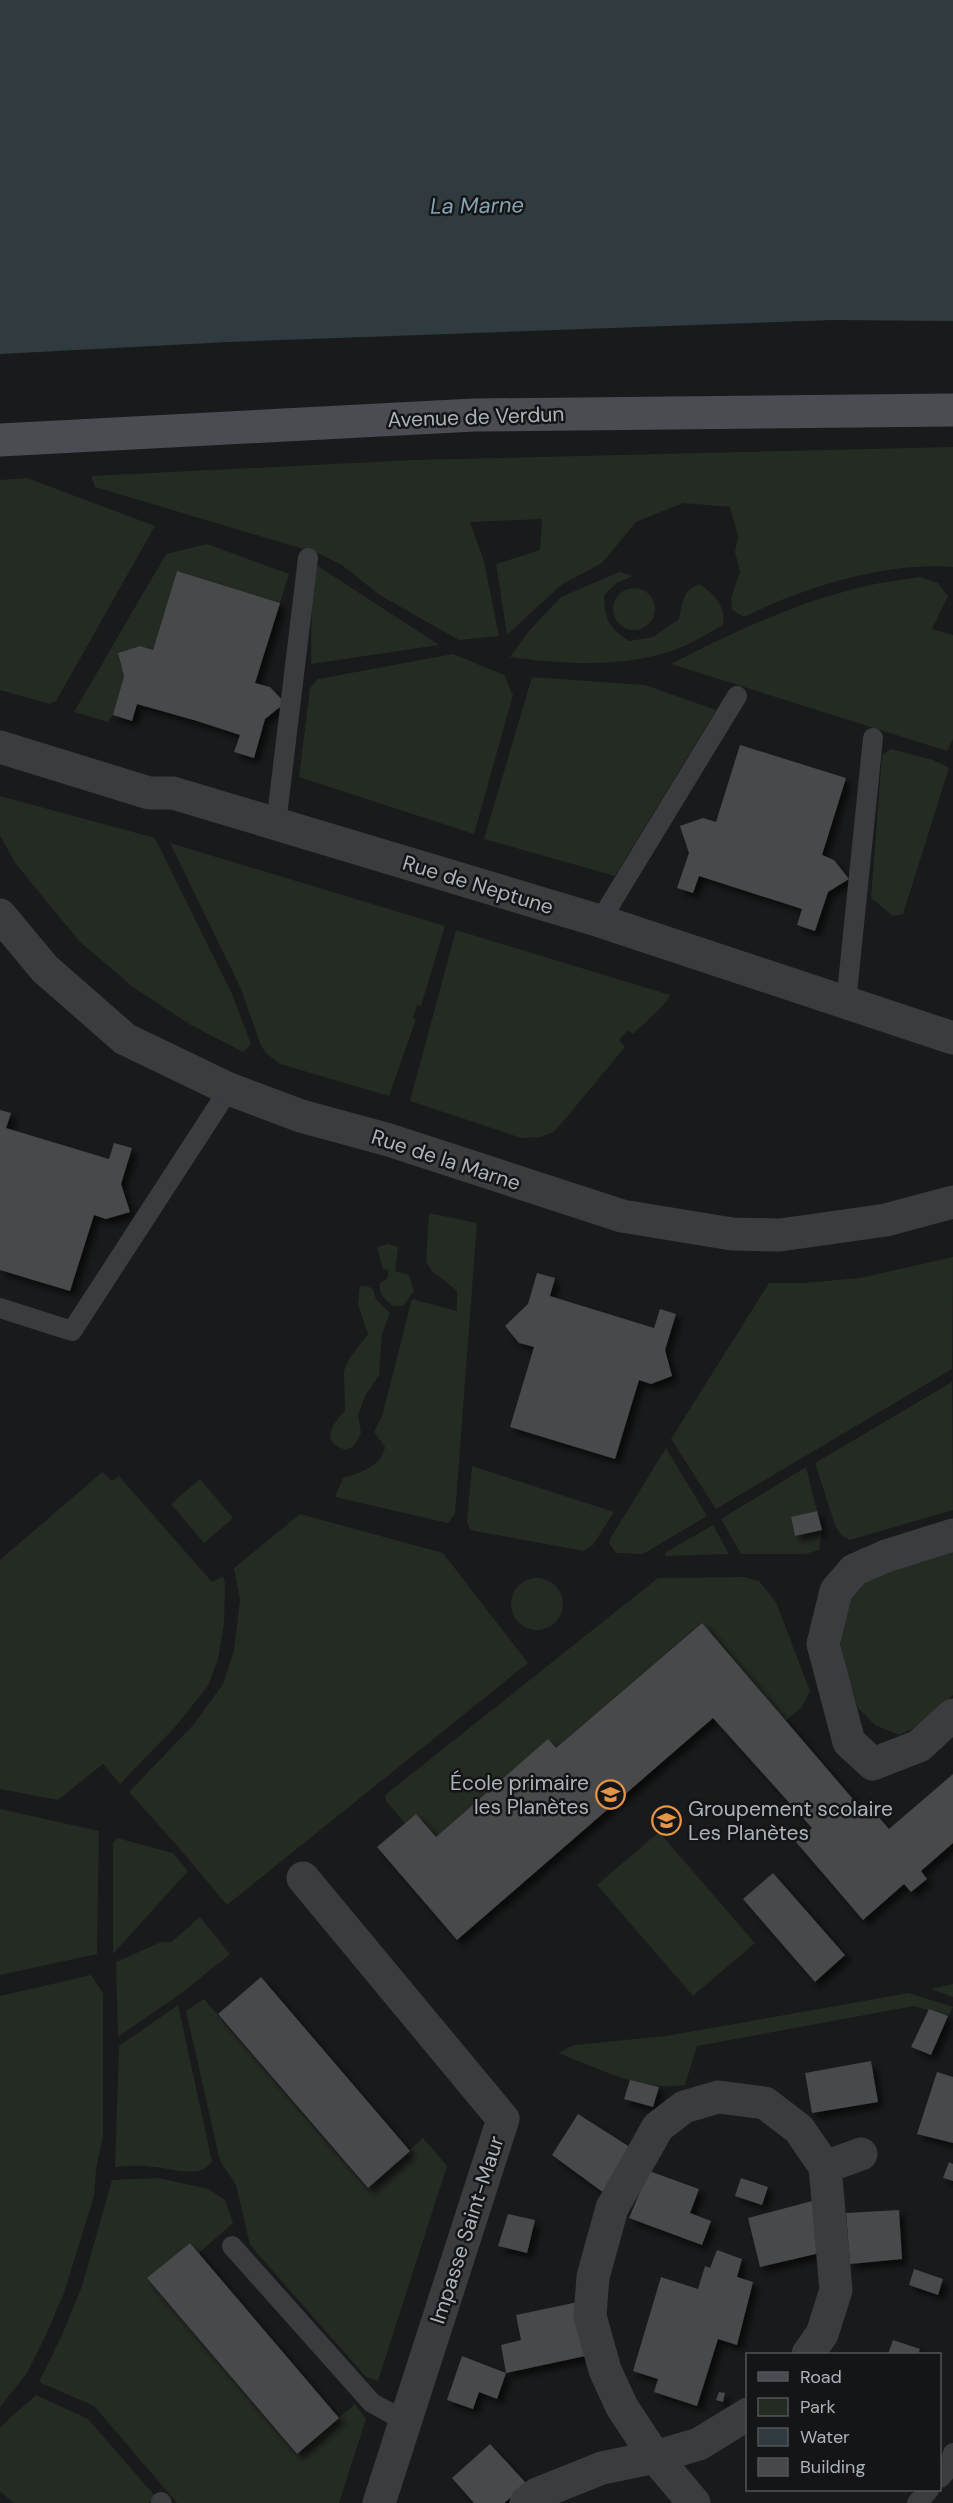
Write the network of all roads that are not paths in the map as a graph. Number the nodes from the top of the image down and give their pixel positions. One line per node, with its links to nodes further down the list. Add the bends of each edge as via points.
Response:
1 (953, 410): 2 (street, Avenue de Verdun, via 474,415)
2 (0, 440)
3 (308, 558): 7 (lane)
4 (737, 696): 8 (lane)
5 (873, 738): 10 (lane)
6 (0, 747): 7 (street, Rue de Neptune, via 149,793 172,793)
7 (276, 824): 8 (street, Rue de Neptune)
8 (600, 921): 10 (street, Rue de Neptune)
9 (5, 931): 12 (street, Rue de la Marne, via 125,1039)
10 (846, 1003): 11 (street, Rue de Neptune)
11 (953, 1038)
12 (229, 1089): 13 (street, Rue de la Marne, via 301,1116 389,1140 622,1216 732,1234 780,1235 886,1220); 14 (lane, via 72,1331)
13 (953, 1202)
14 (0, 1308)
15 (953, 1534): 16 (street, via 854,1570 836,1591 823,1644 849,1742 873,1764 919,1746)
16 (953, 1715)
17 (303, 1878): 23 (street, Impasse Saint-Maur, via 503,2119)
18 (861, 2154): 19 (street)
19 (825, 2167): 21 (street, via 836,2290 822,2334); 25 (street, via 799,2129 765,2103 718,2097 684,2107 658,2127 612,2208 592,2277 590,2316 605,2370 622,2407)
20 (232, 2246): 23 (lane, via 372,2403)
21 (809, 2353)
22 (746, 2415): 25 (street, via 699,2444)
23 (405, 2421): 28 (street, Impasse Saint-Maur)
24 (953, 2453): 26 (lane)
25 (656, 2457): 29 (street, via 602,2468 537,2494); 30 (street)
26 (941, 2476)
27 (928, 2491): 31 (lane)
28 (379, 2503)
29 (526, 2503)
30 (694, 2503)
31 (917, 2503)

